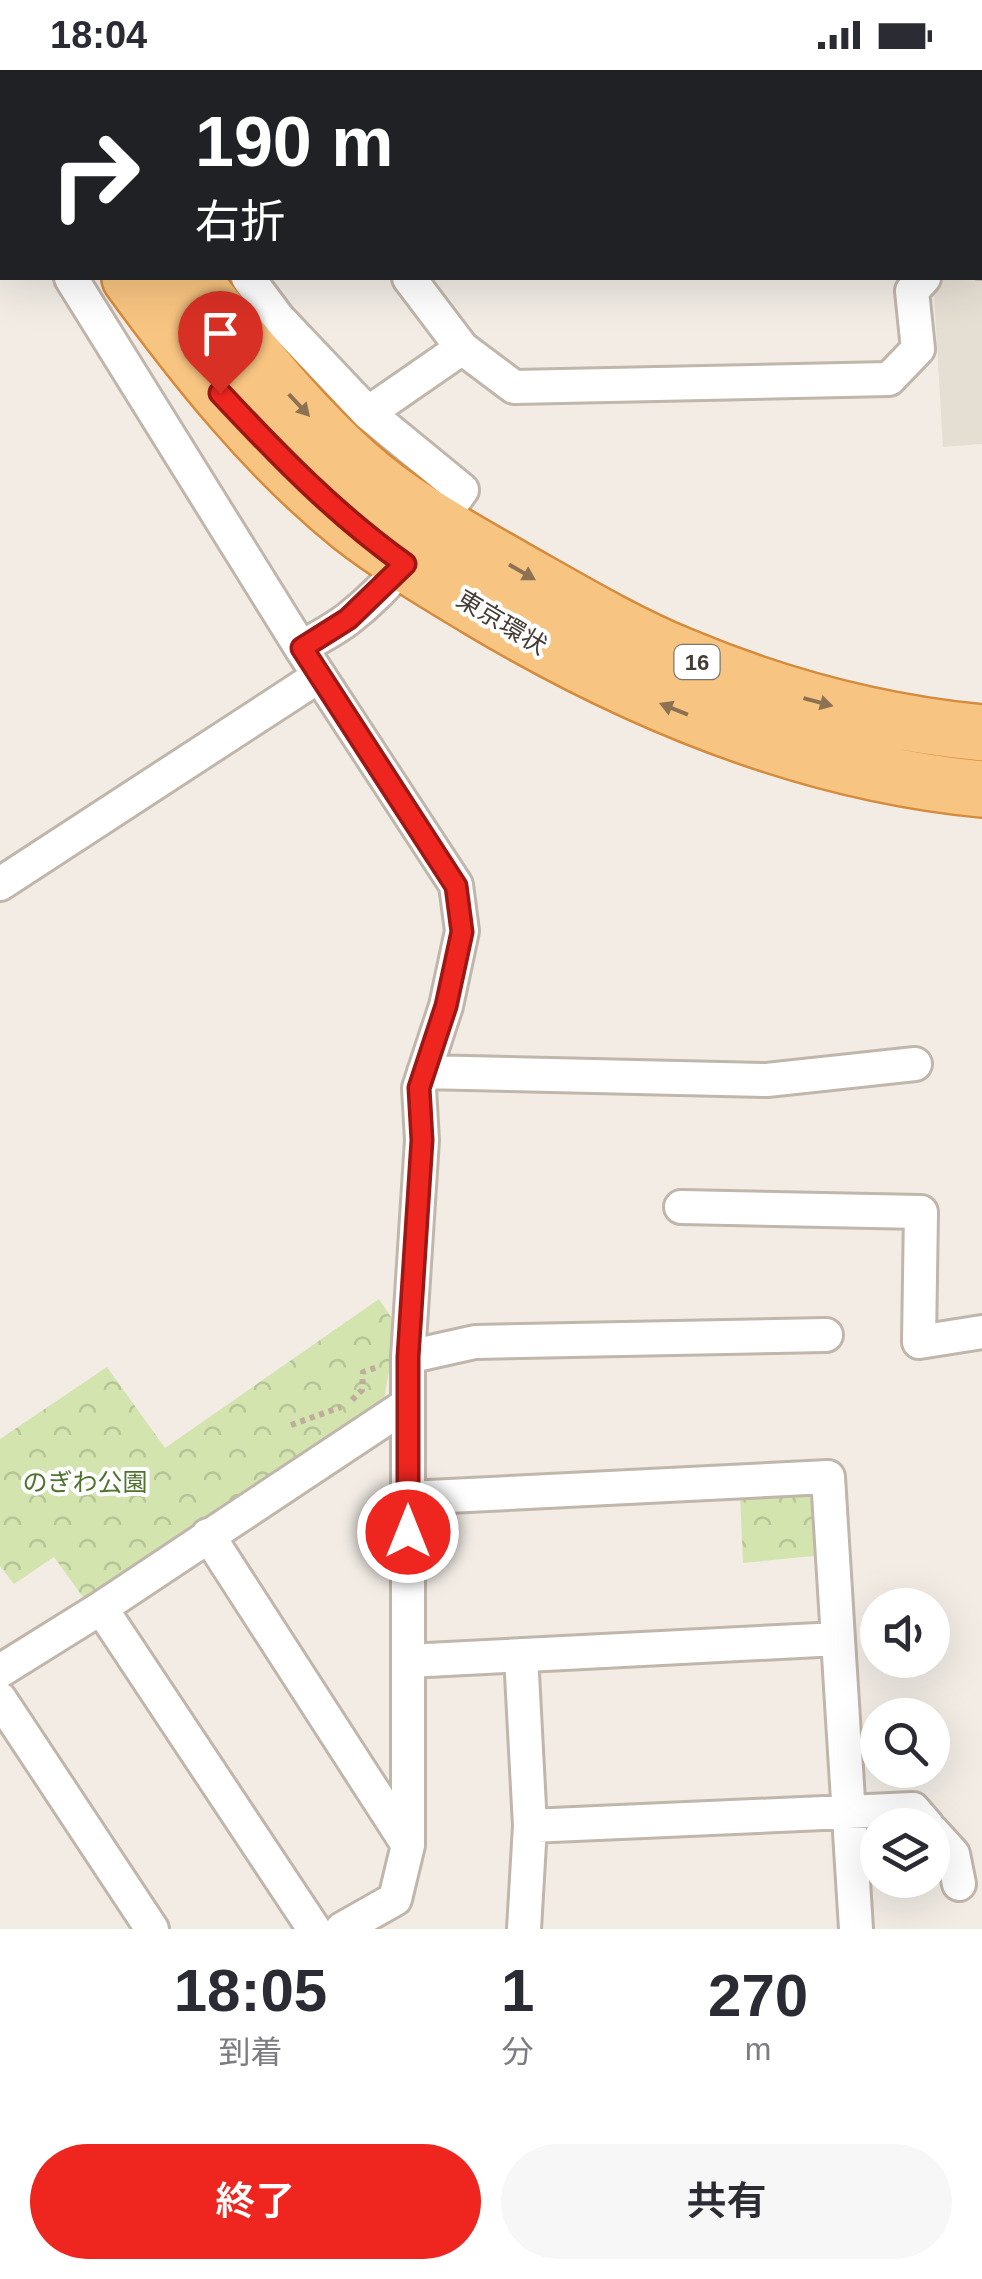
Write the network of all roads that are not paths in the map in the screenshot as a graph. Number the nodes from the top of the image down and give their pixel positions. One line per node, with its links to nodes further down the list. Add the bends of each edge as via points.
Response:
1 (72, 280): 10 (street)
2 (132, 280): 9 (highway, 東京環状 / 16, via 220,393 351,524)
3 (192, 280): 9 (highway, 東京環状 / 16, one-way to 9)
4 (250, 280): 8 (street)
5 (411, 280): 7 (street)
6 (922, 280): 7 (street, via 912,291 918,349 889,379 514,388)
7 (462, 348): 8 (street)
8 (368, 413): 9 (street, via 462,490)
9 (421, 544): 10 (street, via 348,619); 12 (highway, 東京環状 / 16, one-way to 12, via 568,598 680,656 770,690); 13 (highway, 東京環状 / 16, one-way to 9, via 765,746 652,700 545,648)
10 (302, 648): 11 (street)
11 (320, 676): 14 (street); 16 (street, via 456,886 462,932)
12 (982, 734)
13 (982, 789)
14 (0, 884)
15 (915, 1064): 16 (street, via 768,1080)
16 (424, 1072): 20 (street)
17 (681, 1207): 18 (street, via 921,1212 920,1342)
18 (982, 1332)
19 (826, 1334): 20 (street, via 475,1342)
20 (408, 1357): 21 (street)
21 (408, 1404): 22 (street); 23 (street)
22 (408, 1498): 25 (street, via 828,1478); 27 (street)
23 (208, 1535): 24 (street); 33 (street)
24 (101, 1608): 28 (street); 37 (street)
25 (838, 1639): 26 (street); 31 (street)
26 (521, 1655): 27 (street); 32 (street)
27 (408, 1661): 33 (street)
28 (0, 1670)
29 (0, 1699): 36 (street)
30 (860, 1811): 31 (street)
31 (849, 1812): 32 (street); 40 (street)
32 (530, 1826): 39 (street)
33 (408, 1846): 38 (street, via 395,1899)
34 (950, 1850): 35 (street)
35 (960, 1884)
36 (152, 1929)
37 (314, 1929)
38 (342, 1929)
39 (524, 1929)
40 (856, 1929)

